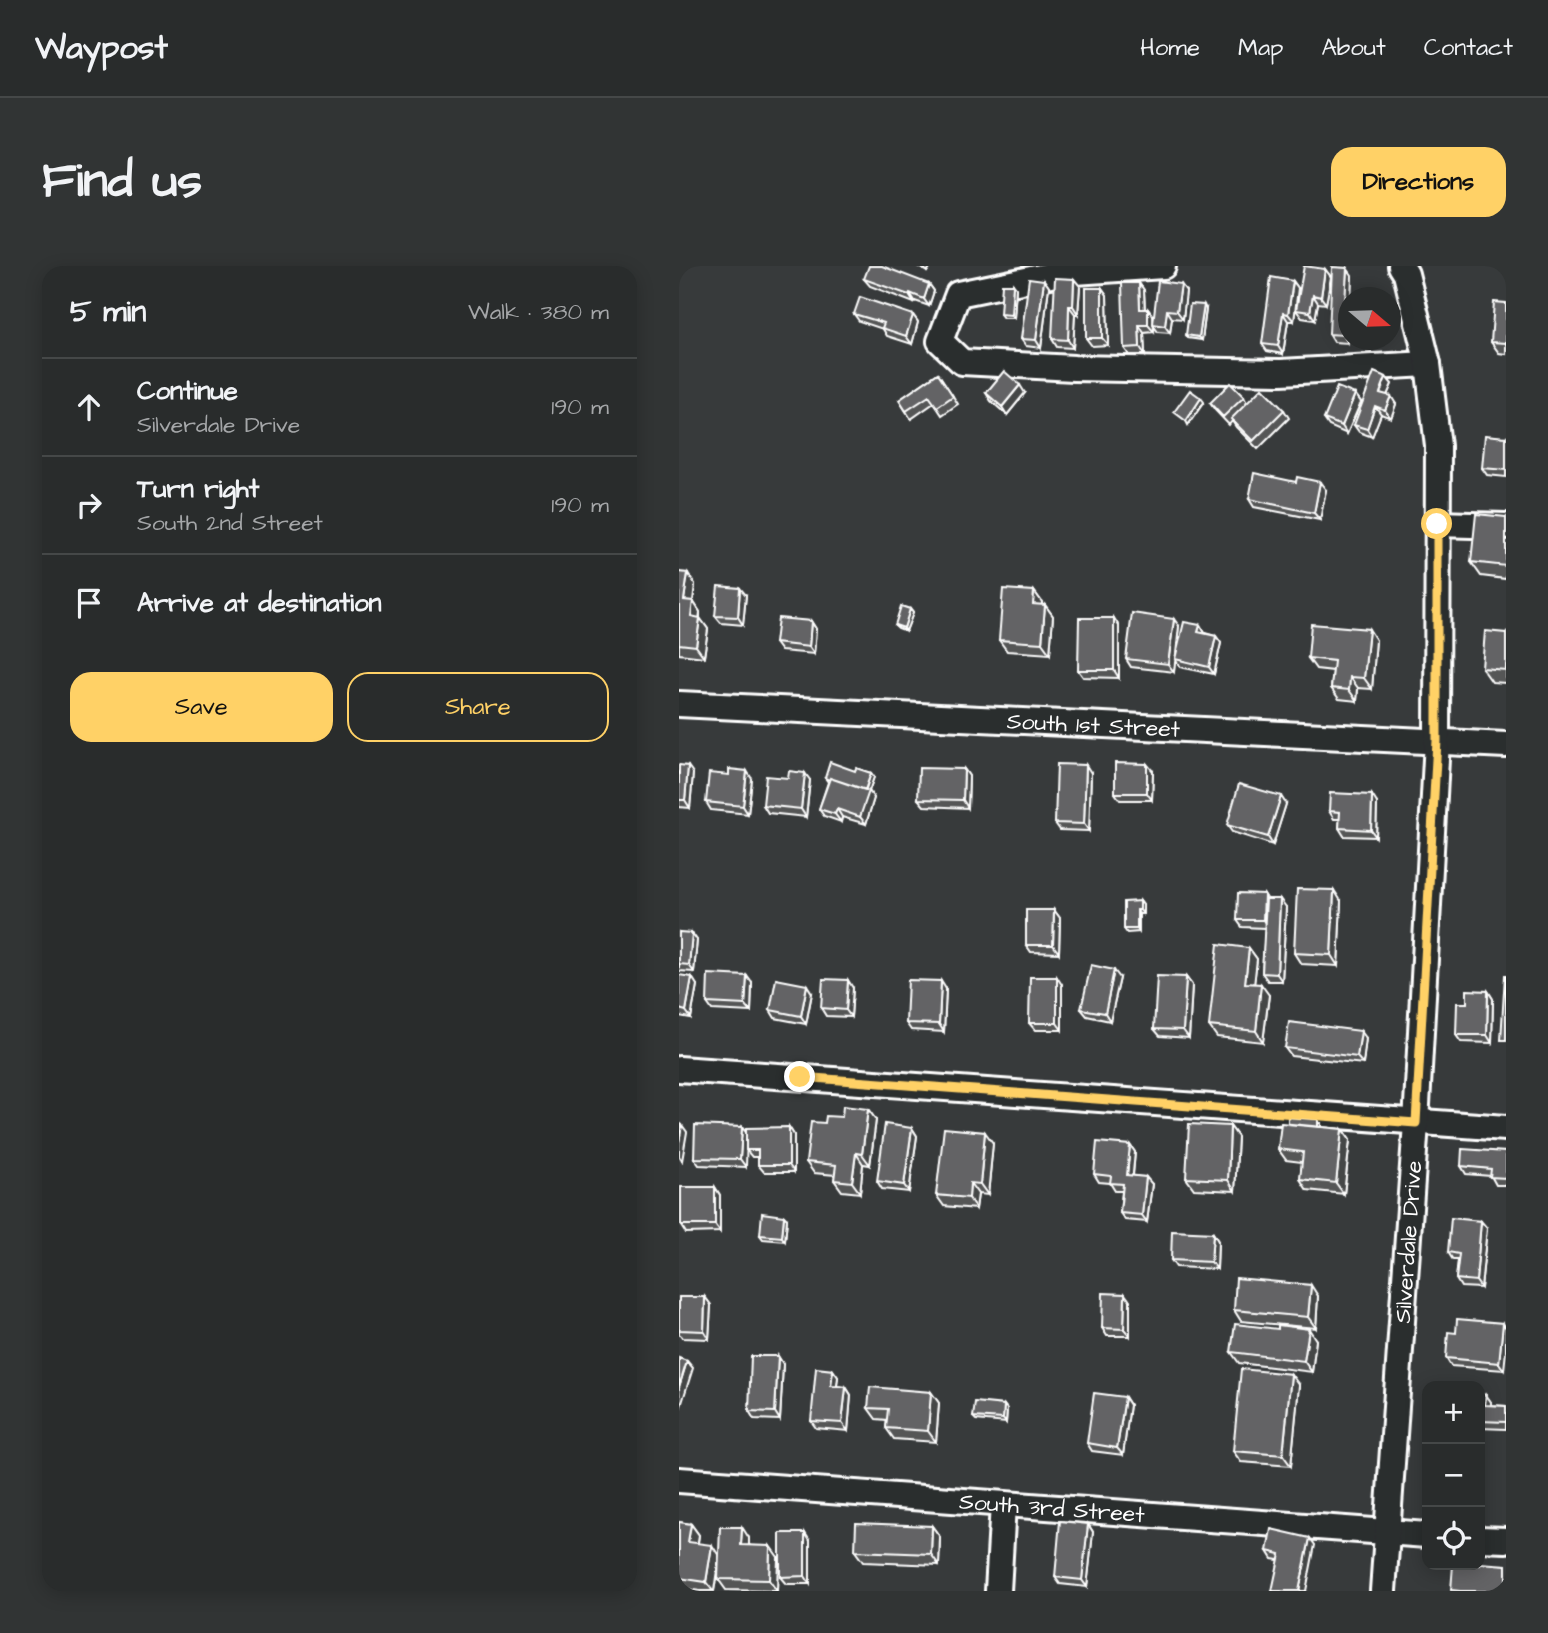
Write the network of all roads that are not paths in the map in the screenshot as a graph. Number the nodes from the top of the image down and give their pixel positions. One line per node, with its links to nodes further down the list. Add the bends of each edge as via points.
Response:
1 (1163, 266): 3 (street, via 1060,273 958,294 940,341 962,362 1074,368 1281,372)
2 (1401, 266): 3 (street, Silverdale Drive)
3 (1428, 364): 4 (street, Silverdale Drive, via 1437,446)
4 (1437, 524): 5 (street); 7 (street, Silverdale Drive)
5 (1506, 526)
6 (679, 704): 7 (street, South 1st Street)
7 (1437, 741): 8 (street, South 1st Street); 10 (street, Silverdale Drive)
8 (1506, 745)
9 (679, 1069): 10 (street)
10 (1416, 1123): 11 (street); 14 (street, Silverdale Drive)
11 (1506, 1128)
12 (679, 1480): 13 (street, South 3rd Street)
13 (1003, 1504): 14 (street, South 3rd Street); 18 (street)
14 (1387, 1532): 15 (street, South 3rd Street); 19 (street, Silverdale Drive)
15 (1422, 1535)
16 (1485, 1538): 17 (street)
17 (1506, 1540)
18 (998, 1591)
19 (1383, 1591)

